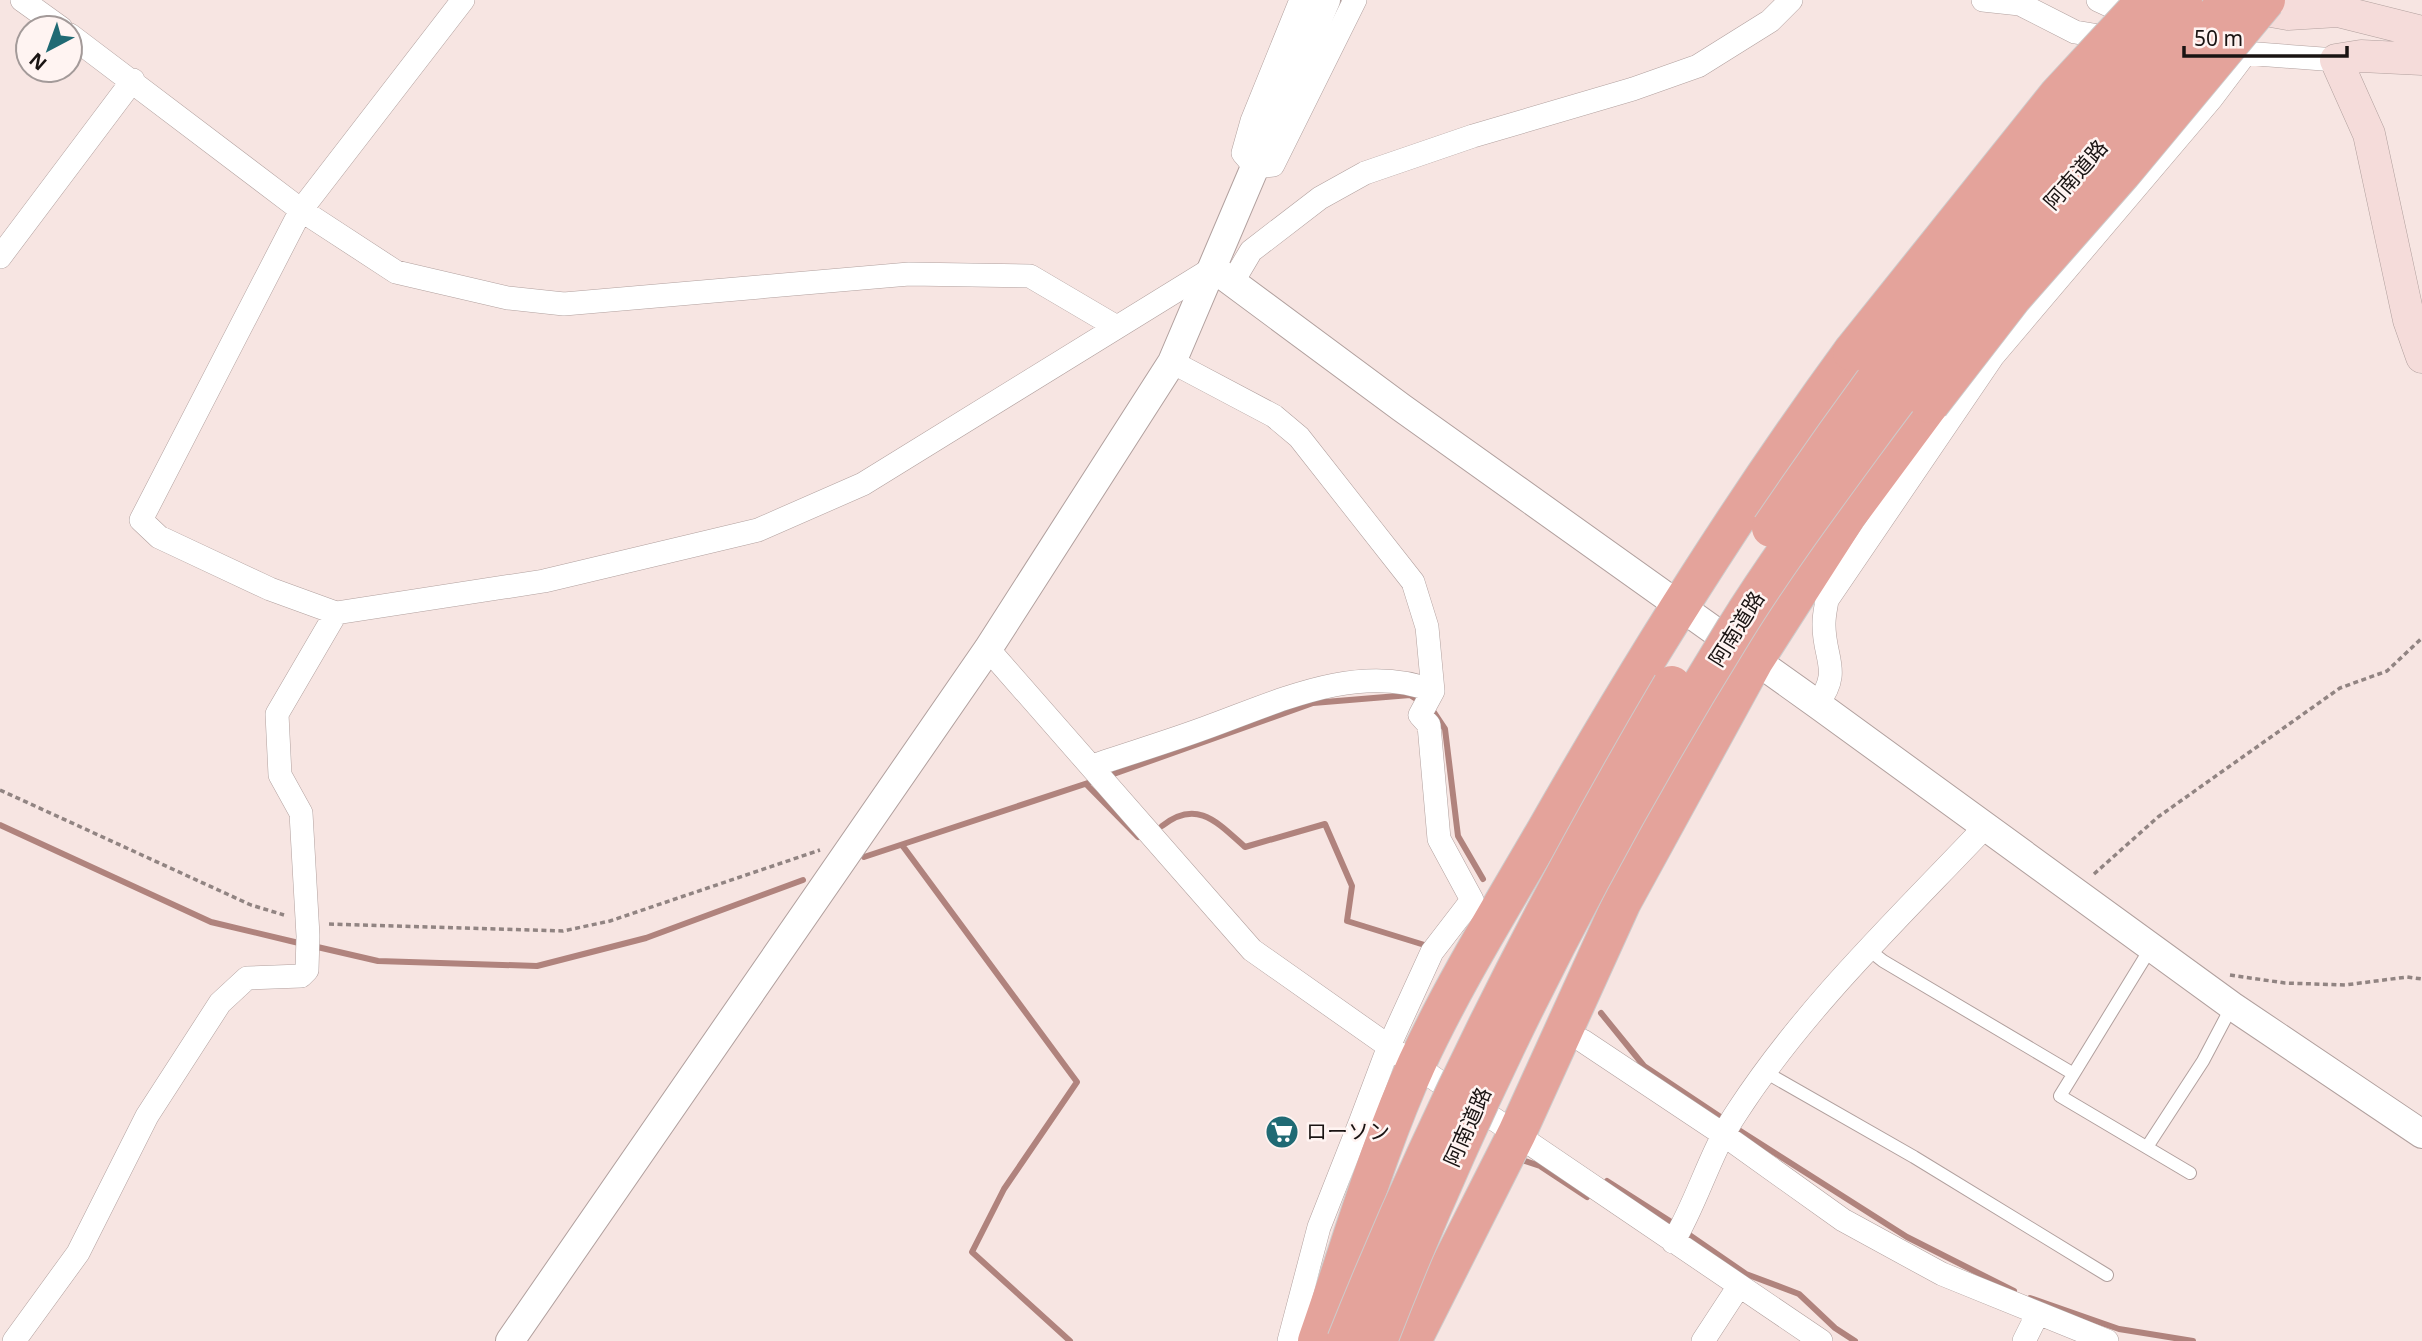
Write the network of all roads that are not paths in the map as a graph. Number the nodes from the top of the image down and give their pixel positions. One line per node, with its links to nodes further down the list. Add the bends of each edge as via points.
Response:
1 (22, 0): 13 (street)
2 (463, 0): 23 (street)
3 (1355, 0): 22 (street, via 1273,165)
4 (1791, 0): 25 (street, via 1770,21 1698,66 1365,173 1320,198)
5 (1983, 0): 16 (street, via 2020,4 2075,32)
6 (2098, 0): 16 (street)
7 (2146, 0): 29 (highway, bridge, via 2057,94 1852,352)
8 (2183, 0): 58 (highway, 阿南道路, bridge, via 2001,214 1874,377 1714,613 1607,795 1511,974 1392,1225)
9 (2213, 0): 14 (main road, via 2288,14 2338,11)
10 (2229, 0): 59 (highway, 阿南道路, bridge, via 2024,236 1889,409 1735,630 1569,920 1500,1056 1421,1231)
11 (2266, 0): 32 (highway, bridge, via 2012,298 1847,516)
12 (1316, 6): 22 (street)
13 (42, 14)
14 (2422, 32)
15 (84, 45): 21 (street)
16 (2209, 50): 17 (street)
17 (2245, 54): 18 (street); 34 (street, via 1993,356 1827,600 1824,624 1833,676)
18 (2349, 58): 19 (main road); 20 (street); 27 (main road, via 2409,320)
19 (2422, 59)
20 (2422, 71)
21 (132, 80): 23 (street); 24 (street)
22 (1255, 167): 25 (street)
23 (301, 210): 26 (street, via 396,272 508,298 564,304 909,274 1030,276); 30 (street, via 141,520 159,537 270,589)
24 (0, 257)
25 (1223, 276): 26 (street); 28 (street); 29 (street)
26 (1115, 326): 30 (street, via 863,484 758,530 544,581)
27 (2422, 357)
28 (1172, 362): 31 (street); 33 (street, via 1274,416 1299,437 1413,582 1427,627)
29 (1678, 606): 32 (street); 41 (highway, via 1515,883)
30 (336, 613): 54 (street, via 277,714 280,775 302,813 307,970 301,976 247,978 220,1003 148,1116 78,1253)
31 (988, 649): 35 (street); 55 (street)
32 (1754, 661): 34 (street); 46 (highway, via 1622,902)
33 (1429, 700): 35 (street, via 1413,683 1335,684); 41 (street, via 1420,715 1429,724 1440,839 1472,900 1435,946)
34 (1817, 704): 36 (street)
35 (1099, 773): 41 (street, via 1252,950)
36 (1986, 826): 37 (street); 38 (street)
37 (2152, 946): 39 (street); 43 (lane)
38 (1870, 950): 42 (street, via 1808,1015); 43 (lane)
39 (2232, 1006): 47 (street); 48 (lane, via 2203,1061)
40 (1583, 1041): 44 (street)
41 (1403, 1055): 45 (highway); 46 (street)
42 (1765, 1072): 44 (street); 51 (lane)
43 (2072, 1073): 48 (lane, via 2060,1096)
44 (1729, 1126): 50 (street); 53 (street, via 1843,1220 1942,1274)
45 (1376, 1127): 56 (street, via 1319,1227); 57 (highway)
46 (1517, 1133): 50 (street); 60 (highway)
47 (2422, 1135)
48 (2147, 1147): 49 (lane)
49 (2190, 1173)
50 (1678, 1233): 52 (street)
51 (2106, 1275)
52 (1739, 1286): 61 (street); 62 (street)
53 (2038, 1313): 63 (street); 64 (street)
54 (14, 1341)
55 (510, 1341)
56 (1289, 1341)
57 (1317, 1341)
58 (1346, 1341)
59 (1378, 1341)
60 (1412, 1341)
61 (1703, 1341)
62 (1821, 1341)
63 (2024, 1341)
64 (2107, 1341)

